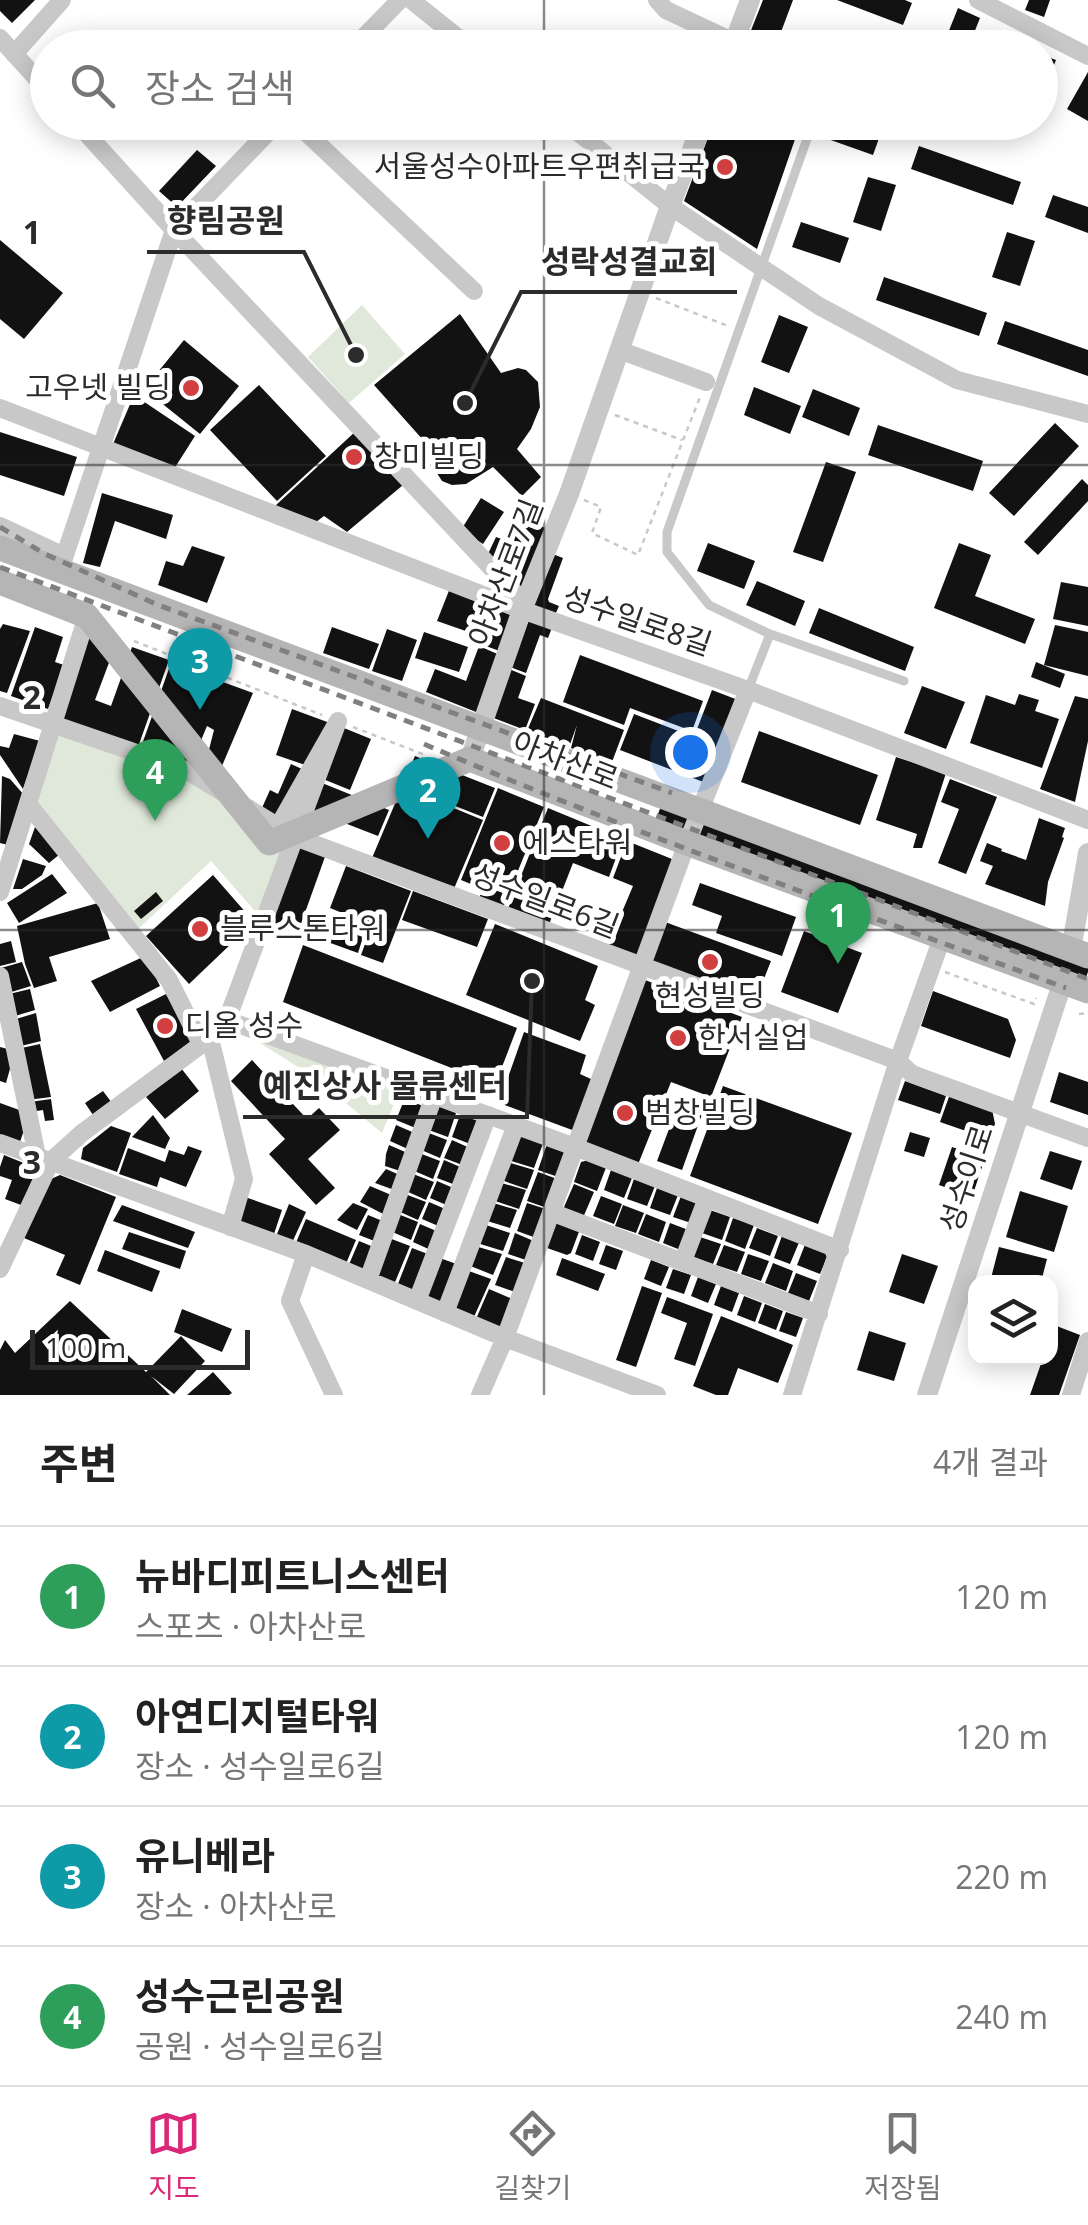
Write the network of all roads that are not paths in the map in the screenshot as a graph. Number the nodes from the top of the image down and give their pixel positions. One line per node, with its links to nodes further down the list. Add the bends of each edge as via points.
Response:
1 (62, 0): 7 (street)
2 (400, 0): 8 (street)
3 (411, 0): 9 (street)
4 (656, 0): 10 (street)
5 (750, 0): 11 (street)
6 (978, 0): 12 (street)
7 (35, 30)
8 (371, 30)
9 (448, 30)
10 (705, 30)
11 (738, 30)
12 (1037, 30)
13 (30, 36): 16 (street)
14 (0, 38): 16 (street)
15 (1058, 41): 17 (street)
16 (14, 54): 18 (street)
17 (1088, 56)
18 (30, 71)
19 (92, 140): 26 (street)
20 (261, 140): 26 (street)
21 (314, 140): 28 (street)
22 (588, 140): 25 (street)
23 (696, 140): 25 (street, 아차산로7길)
24 (808, 140): 27 (lane)
25 (670, 206): 27 (street); 29 (street, 아차산로7길)
26 (174, 230): 33 (street); 38 (street, via 514,593)
27 (762, 268): 32 (street, via 818,306 957,380); 40 (lane, via 667,532 667,552 709,605)
28 (474, 291)
29 (619, 350): 30 (street); 38 (street, 아차산로7길)
30 (706, 382)
31 (0, 408): 33 (street, 성수일로8길)
32 (1088, 414)
33 (100, 447): 36 (street); 38 (street, 성수일로8길)
34 (0, 526): 36 (street, 아차산로)
35 (0, 548): 36 (main road, 아차산로)
36 (62, 563): 45 (main road, 아차산로)
37 (0, 582): 39 (main road)
38 (522, 610): 42 (street, 성수일로8길); 45 (street, 아차산로7길)
39 (87, 616): 44 (street); 51 (main road)
40 (770, 634): 41 (lane); 42 (lane)
41 (904, 682)
42 (748, 690): 48 (street, 성수일로8길); 49 (street)
43 (0, 706): 44 (street, 성수일로6길)
44 (54, 723): 47 (street); 50 (street, 성수일로6길, via 186,770)
45 (481, 728): 46 (street, 아차산로7길); 49 (main road, 아차산로)
46 (470, 760): 49 (main road, 아차산로); 51 (main road, 아차산로)
47 (28, 804): 53 (street); 61 (street, via 169,980)
48 (1088, 820)
49 (694, 827): 54 (main road, 아차산로); 55 (main road, 아차산로); 56 (street)
50 (296, 837): 51 (street, via 338,721); 56 (street, 성수일로6길); 60 (street)
51 (269, 843)
52 (1088, 853): 55 (street)
53 (0, 892)
54 (942, 938): 58 (main road, 아차산로); 62 (street)
55 (1079, 953)
56 (641, 967): 62 (street, 성수일로6길); 69 (street)
57 (0, 976): 70 (street)
58 (1063, 981): 59 (main road, 아차산로); 64 (street, 성수이로)
59 (1084, 1002)
60 (227, 1020): 61 (street); 63 (street)
61 (206, 1041): 70 (street); 73 (street, via 244,1179)
62 (898, 1061): 64 (street, 성수일로6길, via 912,1074); 74 (street)
63 (434, 1096): 65 (street); 78 (street)
64 (1020, 1112): 67 (street, 성수일로6길); 88 (street, 성수이로)
65 (488, 1115): 66 (street); 79 (street)
66 (516, 1125): 69 (street); 80 (street)
67 (1088, 1138)
68 (0, 1143): 70 (street)
69 (575, 1146): 71 (street); 72 (street)
70 (44, 1159): 73 (street); 77 (street)
71 (707, 1198): 74 (street); 76 (street)
72 (551, 1212): 76 (street); 82 (street)
73 (230, 1226): 75 (street)
74 (840, 1250): 81 (street)
75 (306, 1254): 78 (street); 84 (street, via 290,1301)
76 (683, 1262): 81 (street)
77 (0, 1269)
78 (368, 1280): 79 (street)
79 (417, 1301): 80 (street)
80 (445, 1313): 82 (street)
81 (819, 1314): 87 (street)
82 (505, 1338): 85 (street); 86 (street)
83 (1087, 1345): 89 (street)
84 (334, 1395)
85 (480, 1395)
86 (657, 1395)
87 (792, 1395)
88 (927, 1395)
89 (1071, 1395)

